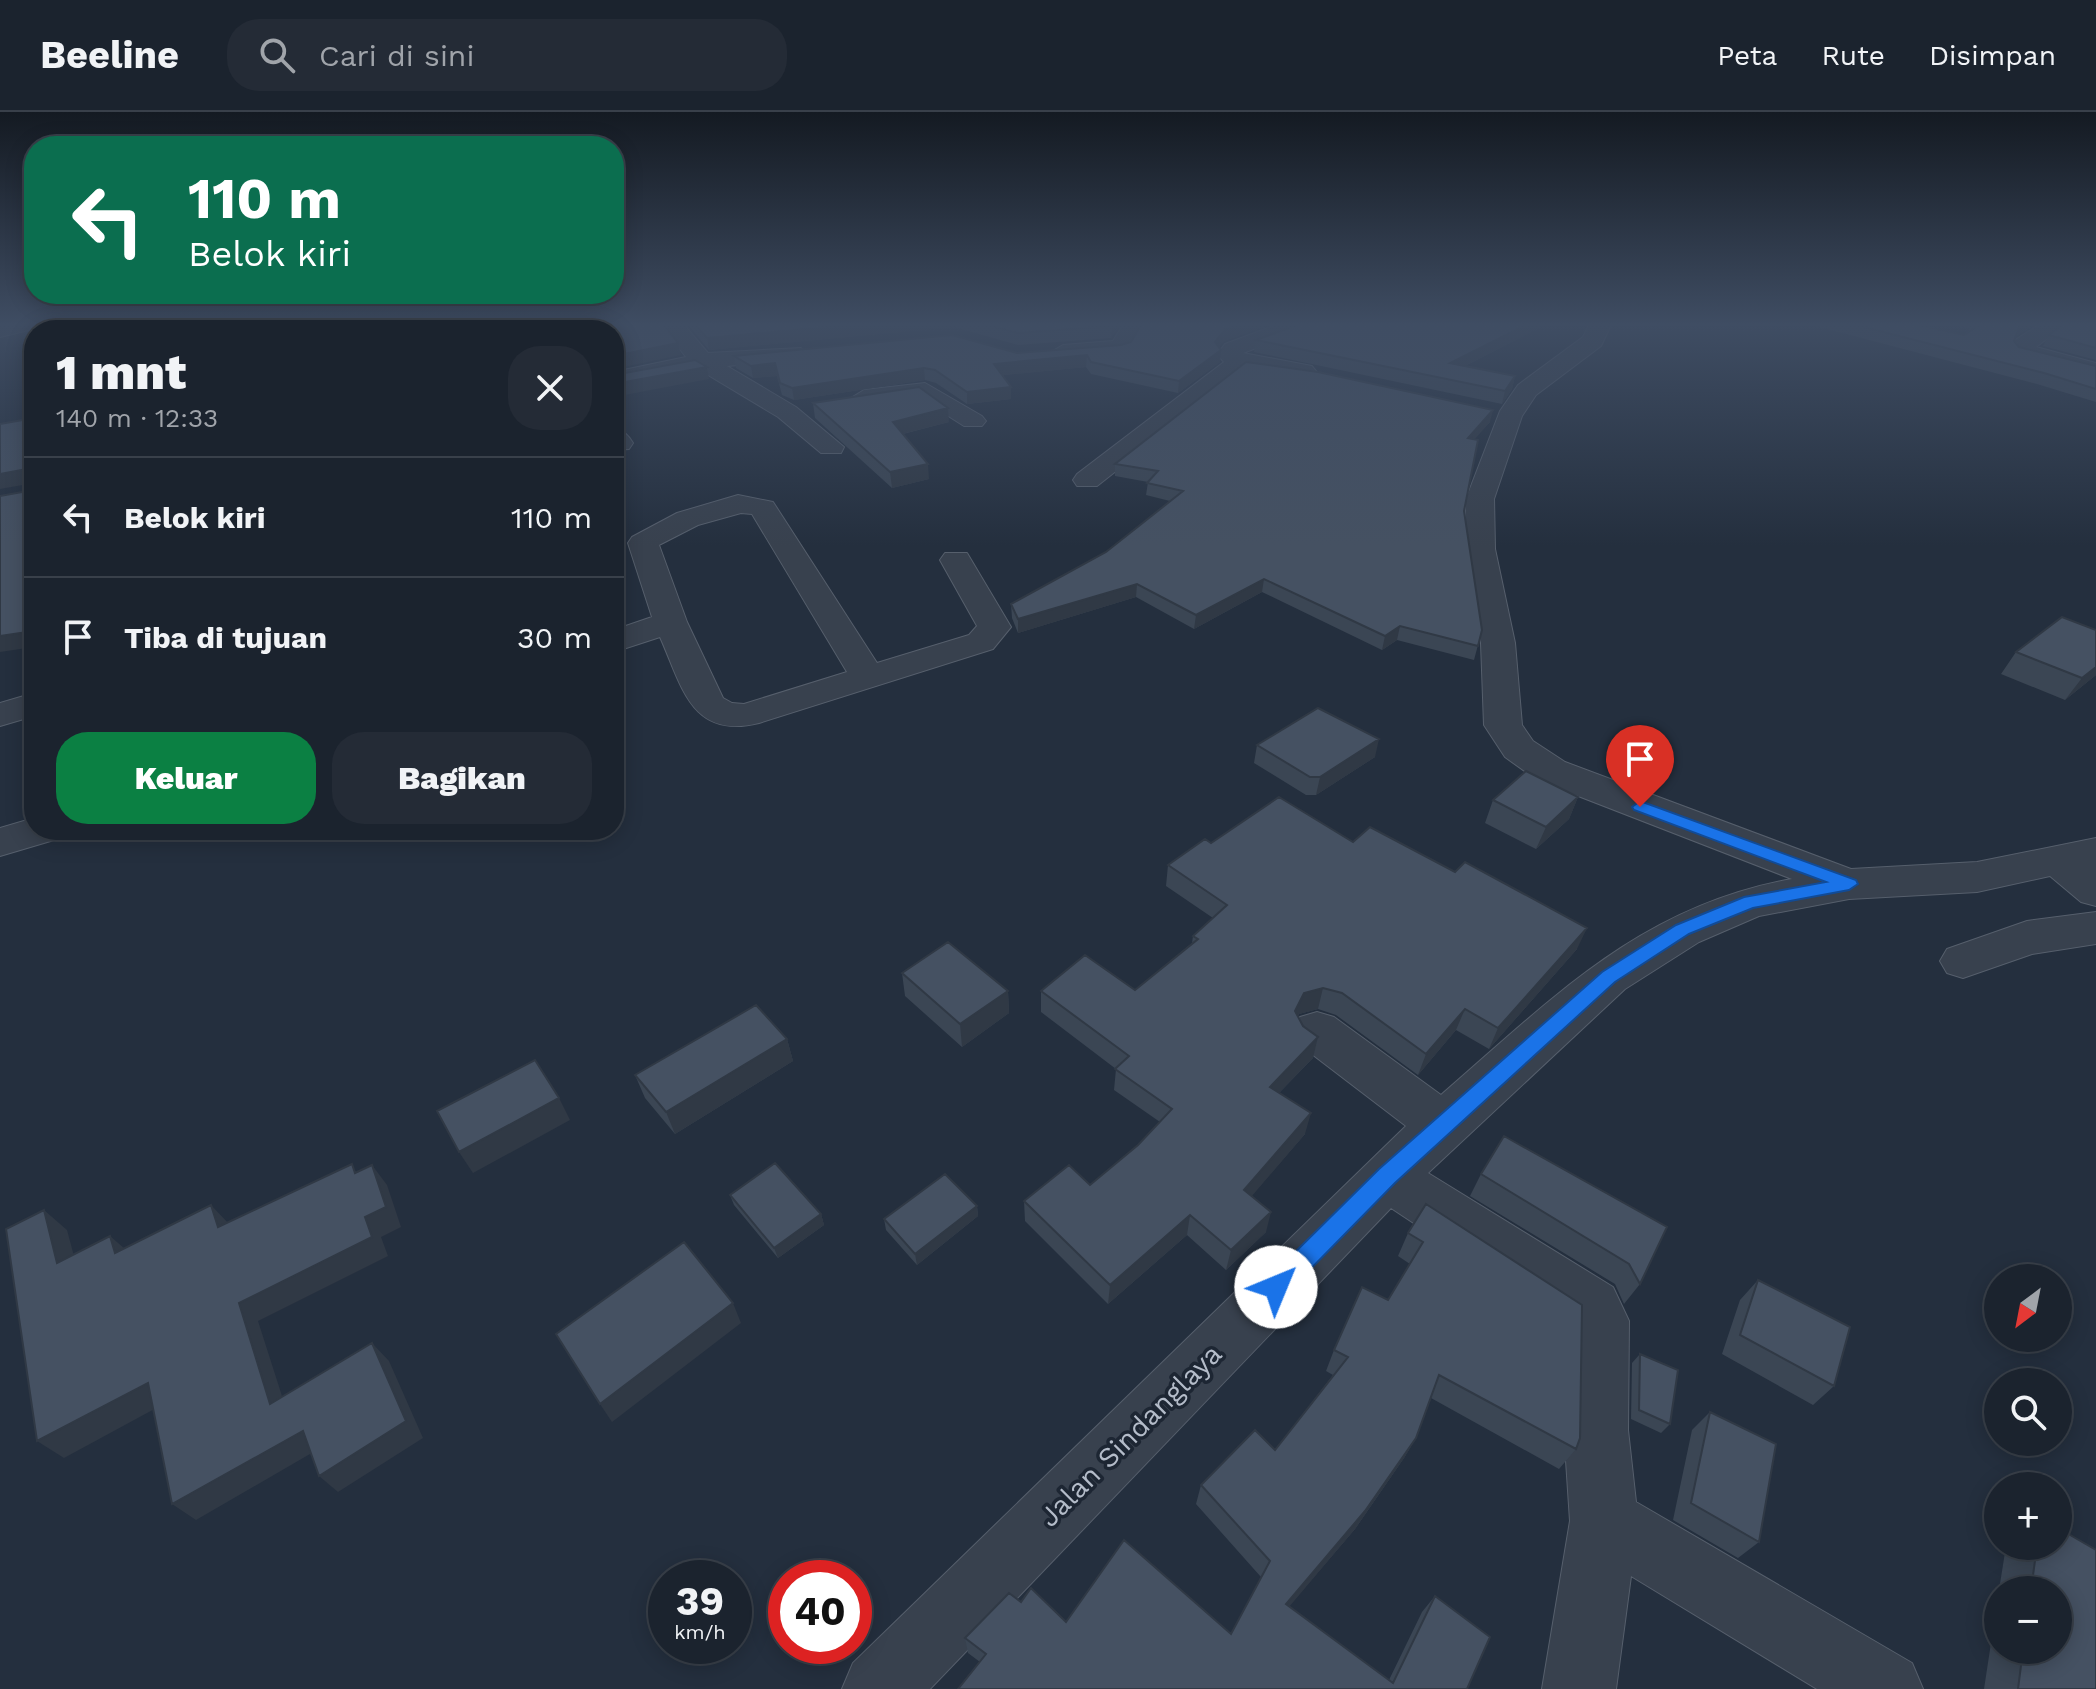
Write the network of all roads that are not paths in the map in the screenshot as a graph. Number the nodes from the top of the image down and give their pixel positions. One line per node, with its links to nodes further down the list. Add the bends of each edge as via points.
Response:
1 (765, 399): 6 (street)
2 (864, 399): 6 (street)
3 (946, 399): 7 (street)
4 (1192, 399): 9 (street)
5 (1515, 399): 19 (street, via 1494,413 1480,499 1480,549 1498,643 1500,710 1519,749 1589,788)
6 (787, 412): 8 (street)
7 (973, 421)
8 (831, 447)
9 (1087, 480)
10 (956, 560): 13 (street, via 994,627 991,635)
11 (670, 622): 12 (street); 13 (street, via 708,704 723,714 746,715); 13 (street, via 643,543 662,529 736,504 751,504 763,508)
12 (624, 638)
13 (868, 677)
14 (24, 707): 15 (street)
15 (0, 715)
16 (24, 835): 17 (street)
17 (0, 842)
18 (2084, 868): 19 (street, Jalan Sindanglaya)
19 (1849, 884): 23 (street, Jalan Sindanglaya, via 1750,902 1683,930 1608,977)
20 (2096, 928): 21 (street, via 2027,938)
21 (1963, 961)
22 (1317, 1031): 23 (street)
23 (1444, 1126): 24 (street, Jalan Sindanglaya)
24 (1387, 1176): 25 (street, via 1592,1307 1601,1338 1596,1430); 26 (street, Jalan Sindanglaya)
25 (1604, 1521): 27 (street); 28 (street)
26 (879, 1689)
27 (1579, 1689)
28 (1886, 1689)

